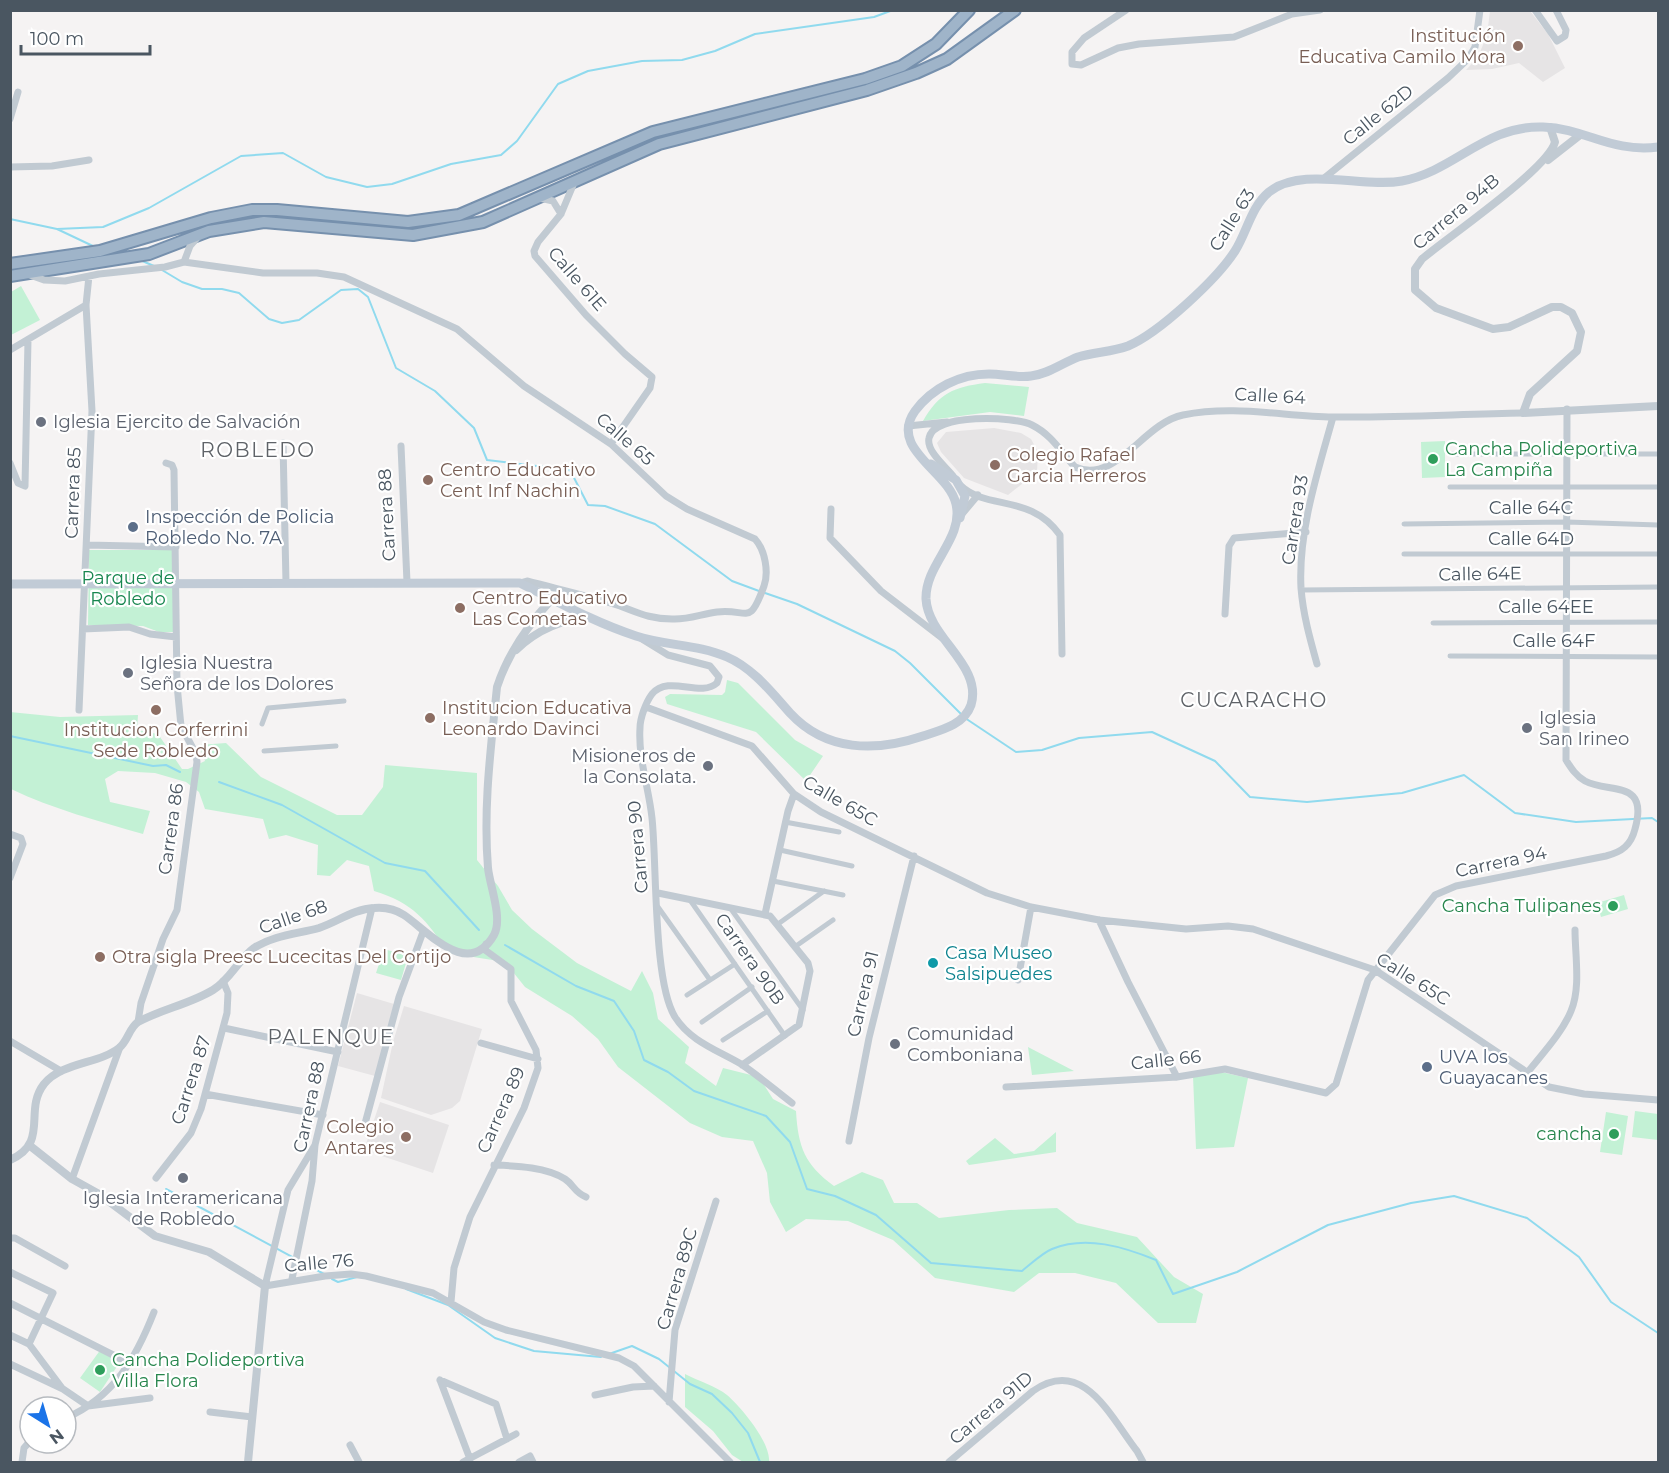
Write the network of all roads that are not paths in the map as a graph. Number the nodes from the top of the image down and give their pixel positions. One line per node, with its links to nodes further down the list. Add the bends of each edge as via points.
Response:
1 (969, 10): 22 (highway, via 936,44 902,66 865,79 653,132 459,215 408,222 252,210 100,251)
2 (1015, 10): 17 (highway, via 947,59 916,73 867,90 659,144)
3 (1126, 10): 4 (street, via 1084,38 1072,52 1072,64 1081,65 1118,48 1139,44 1234,37 1292,14)
4 (1320, 10)
5 (1480, 10): 16 (street, Calle 62D, via 1475,47 1468,59)
6 (1535, 10): 7 (street, via 1554,40 1564,36 1566,30)
7 (1556, 10)
8 (18, 92): 9 (street)
9 (10, 119)
10 (1550, 127): 11 (main road, Calle 63); 15 (street, Carrera 94B, via 1554,146); 16 (main road, Calle 63, via 1494,135 1444,166 1415,178 1381,183)
11 (1580, 135): 12 (main road, Calle 63, via 1625,149); 15 (street)
12 (1659, 147)
13 (89, 160): 14 (street)
14 (10, 167)
15 (1533, 170): 31 (street, Carrera 94B, via 1422,259 1415,269 1414,282 1415,290 1429,304 1488,328 1509,327 1552,307 1572,313 1581,332 1577,351 1530,394)
16 (1323, 179): 34 (main road, Calle 63, via 1288,182 1268,193 1258,204 1226,264 1142,339 1108,352 1079,357 1039,375 962,377 924,401)
17 (574, 183): 18 (highway); 19 (street)
18 (540, 198): 19 (street, via 553,201); 20 (highway, via 483,222 425,234 264,222)
19 (561, 214): 36 (street, Calle 61E, via 538,242 536,256 625,354 652,377 652,385)
20 (201, 234): 21 (street, via 190,246); 23 (highway, via 149,254)
21 (184, 262): 25 (street, Calle 65); 36 (street, Calle 65, via 263,273 327,274 355,281 457,329 524,386)
22 (10, 264)
23 (30, 275): 24 (highway); 25 (street, Calle 65, via 65,281)
24 (10, 276)
25 (89, 276): 26 (street, Carrera 85)
26 (86, 305): 27 (street); 56 (street, Carrera 85, via 92,411)
27 (28, 339): 28 (street); 42 (street, via 27,479 22,487)
28 (10, 350)
29 (1656, 408): 30 (street, Calle 64)
30 (1567, 409): 31 (street, Calle 64); 38 (street)
31 (1523, 413): 32 (street, Calle 64)
32 (1333, 417): 33 (street, Calle 64, via 1235,409 1184,415 1158,424 1114,465 1095,470 1075,466 1052,439 1032,425 1008,418); 55 (street, Carrera 93)
33 (963, 420): 34 (street); 44 (street, Calle 64, via 936,428 929,438)
34 (908, 426): 41 (main road, via 912,444)
35 (283, 444): 62 (street)
36 (611, 444): 63 (street, Calle 65, via 677,503 755,538 766,570 758,603 746,614 720,611 692,619 662,619 527,581)
37 (400, 446): 61 (street, Carrera 88)
38 (1567, 453): 39 (street); 40 (street); 47 (street)
39 (1451, 454)
40 (1659, 454)
41 (926, 462): 44 (main road); 54 (main road, via 951,492 957,506)
42 (10, 463)
43 (169, 464): 57 (street, Carrera 86)
44 (956, 480): 48 (street); 50 (main road, via 966,499)
45 (1450, 487): 47 (street)
46 (1659, 487): 47 (street)
47 (1567, 488): 51 (street)
48 (978, 495): 50 (street); 80 (street, via 1029,509 1048,521 1060,535)
49 (831, 509): 79 (street, via 830,538 880,591)
50 (961, 516): 54 (main road)
51 (1567, 522): 52 (street, Calle 64C); 53 (street, Calle 64C); 59 (street)
52 (1404, 524)
53 (1659, 525)
54 (954, 531): 79 (main road, via 926,589 927,610)
55 (1306, 532): 69 (street, Carrera 93); 71 (street, via 1234,538 1229,546)
56 (87, 545): 57 (street); 66 (street, Carrera 85)
57 (176, 547): 65 (street, Carrera 86)
58 (1404, 554): 59 (street, Calle 64D)
59 (1567, 554): 60 (street, Calle 64D); 68 (street)
60 (1659, 554)
61 (407, 582): 62 (main road, Calle 65); 63 (main road, Calle 65)
62 (286, 583): 65 (main road, Calle 65)
63 (520, 583): 70 (main road, Calle 65)
64 (10, 584): 66 (main road, Calle 65)
65 (176, 584): 66 (main road, Calle 65); 77 (street, Carrera 86)
66 (83, 585): 76 (street, Carrera 85)
67 (1659, 587): 68 (street, Calle 64E)
68 (1568, 588): 69 (street, Calle 64E); 73 (street)
69 (1301, 590): 85 (street, Carrera 93)
70 (551, 600): 72 (main road, Calle 65); 84 (street)
71 (1225, 614)
72 (594, 618): 78 (main road, Calle 65); 84 (street, via 549,627)
73 (1568, 622): 74 (street, Calle 64EE); 75 (street, Calle 64EE); 81 (street)
74 (1659, 622)
75 (1433, 623)
76 (83, 629): 77 (street, via 129,627); 88 (street, Carrera 85)
77 (176, 637): 126 (street, Carrera 86, via 181,726 197,762 177,910 163,939)
78 (642, 638): 79 (main road, Calle 65, via 706,649 730,658 759,679 804,726 821,737 847,745 886,747 956,724 966,715 972,697 965,669); 87 (street, via 668,655 710,666 719,677 709,688 661,688 654,692)
79 (943, 639)
80 (1062, 654)
81 (1568, 655): 82 (street, Calle 64F); 83 (street, Calle 64F); 118 (street, Carrera 94, via 1566,760 1586,781 1622,789 1632,796 1637,807 1636,827 1628,845 1617,853 1443,890)
82 (1450, 656)
83 (1659, 657)
84 (508, 659): 115 (street, via 497,687 489,768 487,846 497,919 494,935)
85 (1317, 664)
86 (344, 701): 89 (street, via 268,708)
87 (646, 707): 92 (street, Calle 65C, via 752,746); 102 (street, Carrera 90, via 640,740)
88 (79, 710)
89 (262, 724)
90 (336, 746): 91 (street)
91 (264, 751)
92 (794, 794): 93 (street); 97 (street, Calle 65C, via 834,819)
93 (785, 822): 94 (street); 96 (street)
94 (839, 832)
95 (10, 834): 99 (street, via 21,838 23,844)
96 (780, 850): 98 (street); 100 (street)
97 (914, 856): 106 (street, Calle 65C, via 987,893); 147 (street, Carrera 91, via 877,1004)
98 (852, 866)
99 (11, 874)
100 (773, 881): 101 (street); 109 (street)
101 (824, 891): 103 (street); 112 (street)
102 (658, 893): 104 (street); 105 (street, Carrera 90)
103 (843, 895)
104 (690, 900): 108 (street); 117 (street, Carrera 90B)
105 (658, 907): 119 (street); 136 (street, Carrera 90, via 664,986 673,1015 691,1036)
106 (1031, 907): 111 (street, Calle 65C); 120 (street)
107 (372, 908): 114 (street, via 398,912); 121 (street, Calle 68, via 264,943); 134 (street, Carrera 88)
108 (731, 909): 109 (street); 124 (street)
109 (765, 914): 112 (street)
110 (833, 920): 116 (street)
111 (1100, 920): 118 (street, Calle 65C, via 1186,929 1253,929); 139 (street)
112 (778, 924): 116 (street)
113 (1575, 930): 138 (street, via 1572,1010)
114 (423, 932): 115 (street, via 446,947 465,953); 146 (street, via 399,997)
115 (486, 944): 135 (street, Carrera 89, via 485,950 511,969 511,1001)
116 (796, 946): 124 (street, via 810,968)
117 (735, 964): 119 (street); 122 (street, Carrera 90B)
118 (1375, 970): 138 (street, Calle 65C); 141 (street, Carrera 94, via 1336,1084)
119 (710, 980): 123 (street)
120 (1018, 980)
121 (223, 981): 126 (street, Calle 68, via 213,990); 128 (street, Carrera 87, via 229,999)
122 (752, 987): 125 (street, Carrera 90B); 127 (street)
123 (687, 995)
124 (803, 1010): 129 (street, via 797,1027)
125 (768, 1011): 129 (street, Carrera 90B); 130 (street)
126 (138, 1022): 133 (street, Carrera 86)
127 (702, 1022)
128 (224, 1028): 134 (street); 142 (street, Carrera 87)
129 (785, 1036): 136 (street)
130 (723, 1040)
131 (10, 1041): 137 (street)
132 (481, 1043): 135 (street)
133 (120, 1047): 137 (street); 153 (street, Carrera 86)
134 (338, 1052): 145 (street, Carrera 88)
135 (538, 1059): 151 (street, Carrera 89, via 524,1108)
136 (742, 1065): 144 (street, Carrera 90)
137 (61, 1071): 148 (street, via 38,1095 35,1132)
138 (1527, 1073): 143 (street, Calle 65C, via 1558,1091)
139 (1177, 1077): 140 (street, Calle 66); 141 (street, Calle 66, via 1232,1069)
140 (1006, 1087)
141 (1326, 1093)
142 (205, 1094): 145 (street); 152 (street, Carrera 87, via 191,1133)
143 (1659, 1100)
144 (792, 1103)
145 (323, 1115): 149 (street, Carrera 88)
146 (363, 1131)
147 (849, 1141)
148 (29, 1145): 150 (street); 153 (street, Calle 76)
149 (315, 1145): 159 (street, Carrera 88, via 312,1181); 160 (street, via 288,1191)
150 (10, 1160)
151 (494, 1165): 154 (street, via 519,1166 561,1177); 161 (street, Carrera 89, via 458,1251)
152 (156, 1178)
153 (72, 1179): 160 (street, Calle 76, via 155,1236 209,1252)
154 (586, 1197)
155 (716, 1201): 173 (street, Carrera 89C, via 675,1330)
156 (11, 1238): 157 (street)
157 (64, 1266)
158 (10, 1272): 164 (street, via 52,1293)
159 (292, 1279): 160 (street, Calle 76); 161 (street, Calle 76, via 366,1276 432,1293)
160 (265, 1286): 177 (street)
161 (451, 1302): 169 (street, Calle 76, via 495,1326 620,1358)
162 (10, 1303): 164 (street)
163 (154, 1312): 168 (street)
164 (41, 1318): 166 (street); 168 (street)
165 (10, 1335): 166 (street)
166 (29, 1344): 170 (street)
167 (10, 1364): 170 (street)
168 (131, 1364): 174 (street)
169 (654, 1386): 171 (street); 173 (street, Calle 76)
170 (63, 1389): 174 (street)
171 (595, 1395)
172 (150, 1398): 174 (street)
173 (669, 1402): 186 (street, Calle 76)
174 (88, 1406): 175 (street)
175 (78, 1411)
176 (210, 1412): 177 (street)
177 (252, 1417): 183 (street)
178 (516, 1434): 179 (street)
179 (507, 1439): 182 (street); 182 (street, via 496,1404 440,1380)
180 (350, 1445): 184 (street)
181 (532, 1459): 185 (street)
182 (466, 1461)
183 (248, 1462)
184 (359, 1462)
185 (519, 1462)
186 (730, 1462)
187 (949, 1462): 188 (street, Carrera 91D, via 1046,1382 1066,1379 1088,1388)
188 (1143, 1462)

